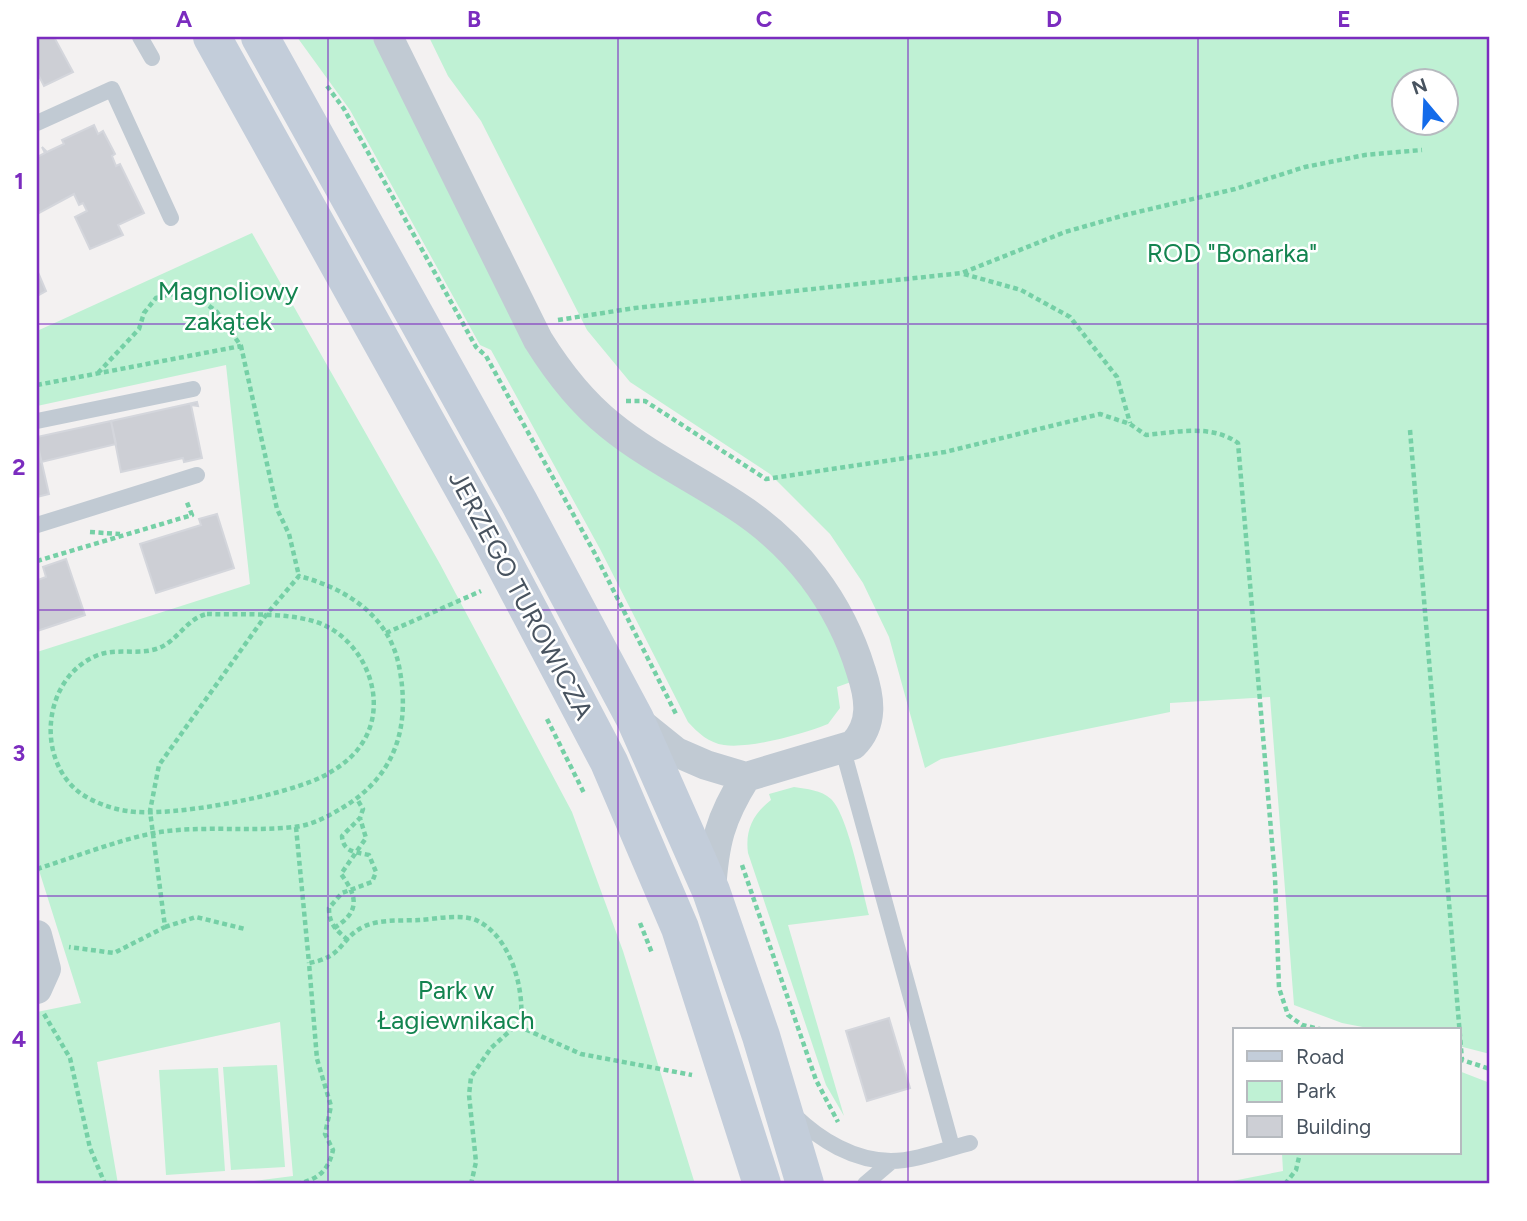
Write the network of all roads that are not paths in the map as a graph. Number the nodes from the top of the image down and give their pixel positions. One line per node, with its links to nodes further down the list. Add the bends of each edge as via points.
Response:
1 (141, 37): 5 (lane)
2 (212, 37): 22 (main road, JERZEGO TUROWICZA, via 514,580 609,762 680,928)
3 (260, 37): 12 (main road, JERZEGO TUROWICZA)
4 (388, 37): 13 (street, via 538,340 563,377 621,434 771,531 826,594 855,652 869,708 864,731)
5 (152, 58)
6 (37, 123): 7 (lane, via 112,89)
7 (171, 218)
8 (193, 389): 9 (lane)
9 (37, 421)
10 (197, 475): 11 (lane)
11 (37, 525)
12 (635, 719): 14 (street, via 676,752); 15 (main road, JERZEGO TUROWICZA)
13 (844, 750): 14 (street); 20 (lane)
14 (746, 776): 15 (street, via 722,818 714,844)
15 (711, 891): 18 (main road, JERZEGO TUROWICZA)
16 (50, 940): 17 (street)
17 (40, 1001)
18 (781, 1104): 21 (lane, via 823,1140); 23 (main road, JERZEGO TUROWICZA)
19 (970, 1143): 20 (lane)
20 (952, 1147): 21 (lane)
21 (892, 1161): 24 (lane)
22 (762, 1184)
23 (805, 1184)
24 (865, 1184)

